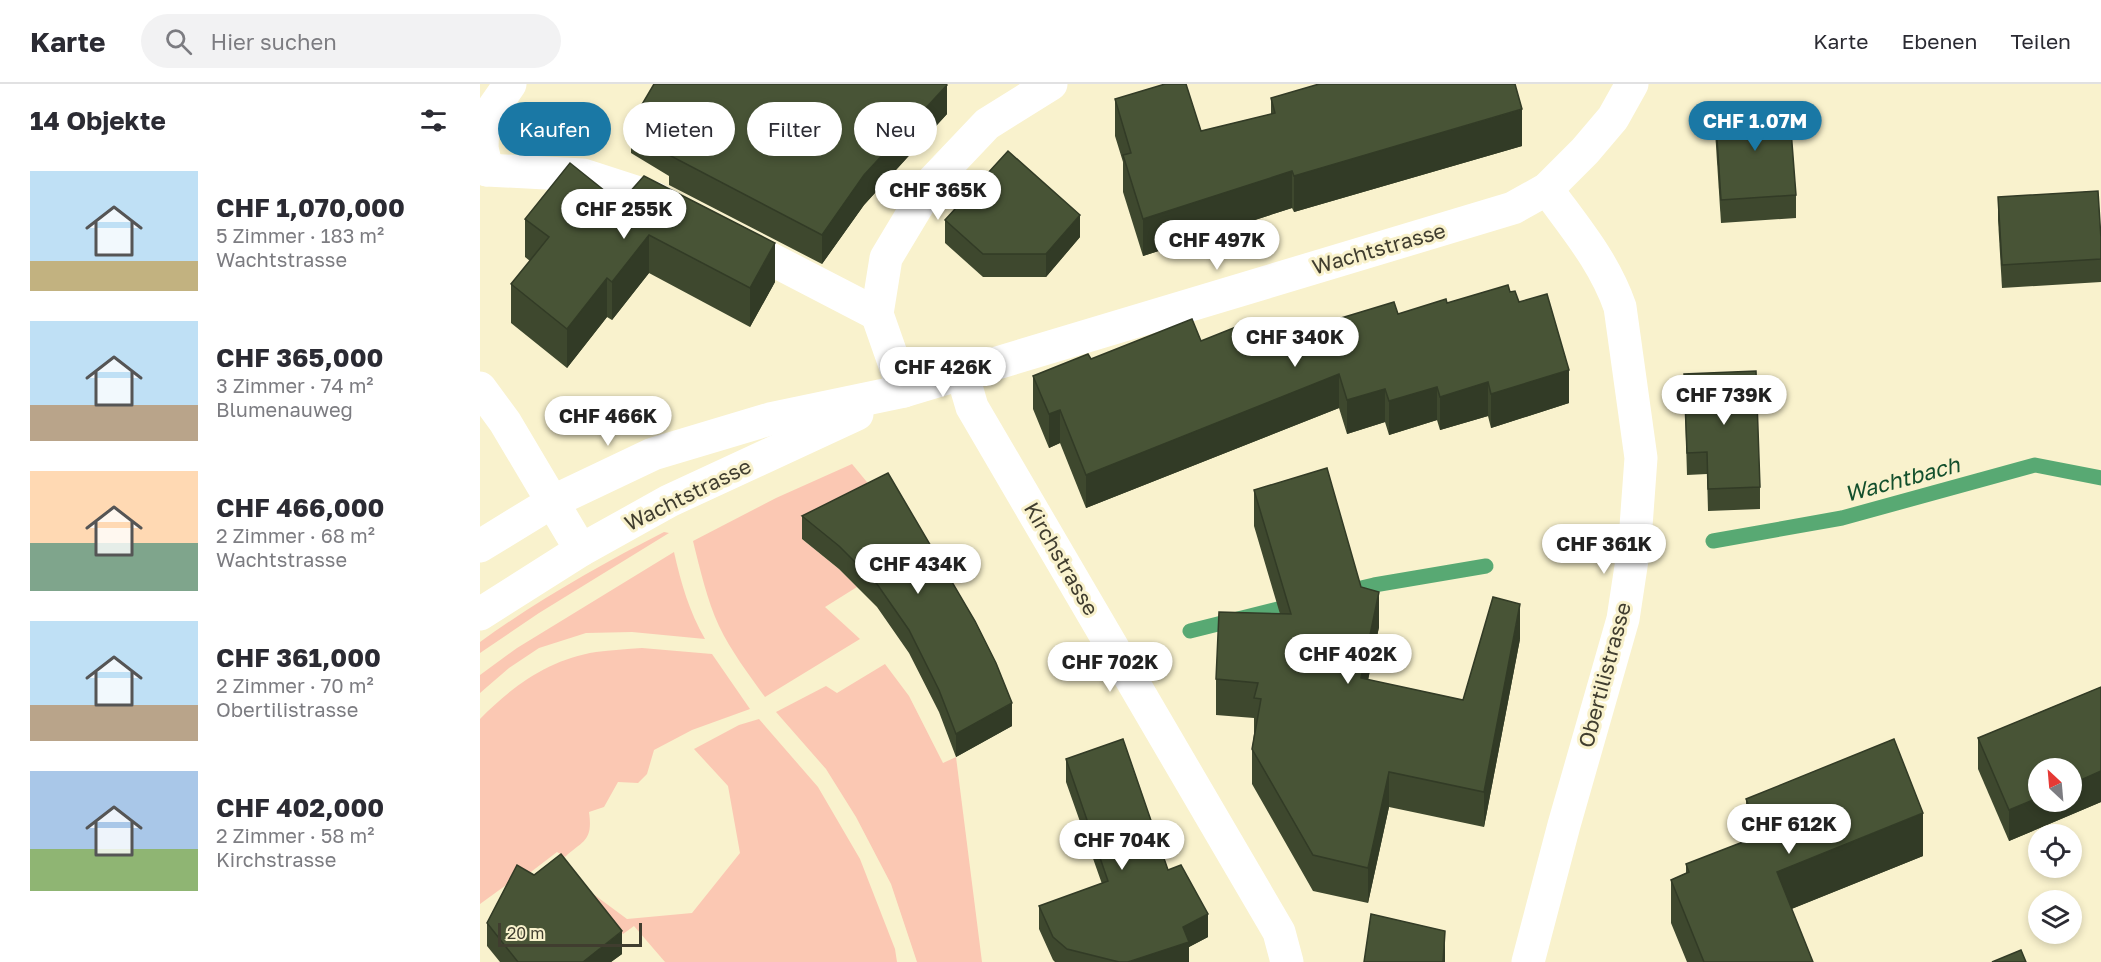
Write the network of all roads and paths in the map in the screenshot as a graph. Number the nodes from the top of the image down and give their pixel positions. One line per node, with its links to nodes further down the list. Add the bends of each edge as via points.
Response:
1 (510, 84): 4 (street, via 483,123)
2 (1051, 84): 6 (street, via 987,124 931,183 886,258)
3 (1632, 84): 5 (street, Wachtstrasse, via 1613,118)
4 (484, 174): 6 (street, via 583,176 654,198)
5 (1546, 189): 7 (street, Wachtstrasse, via 1513,208 1467,223); 15 (street, Obertilistrasse, via 1612,283 1620,307 1641,458 1635,540 1623,619)
6 (877, 314): 9 (street)
7 (962, 373): 9 (street, Wachtstrasse); 14 (street, Kirchstrasse, via 972,407 1279,932)
8 (480, 388): 10 (street)
9 (904, 392): 10 (street, Wachtstrasse, via 770,419 653,454); 12 (street, Wachtstrasse, via 669,501)
10 (552, 502): 11 (street, Wachtstrasse); 12 (street)
11 (480, 546)
12 (581, 550): 13 (street, Wachtstrasse)
13 (480, 614)
14 (1287, 962)
15 (1527, 962)

